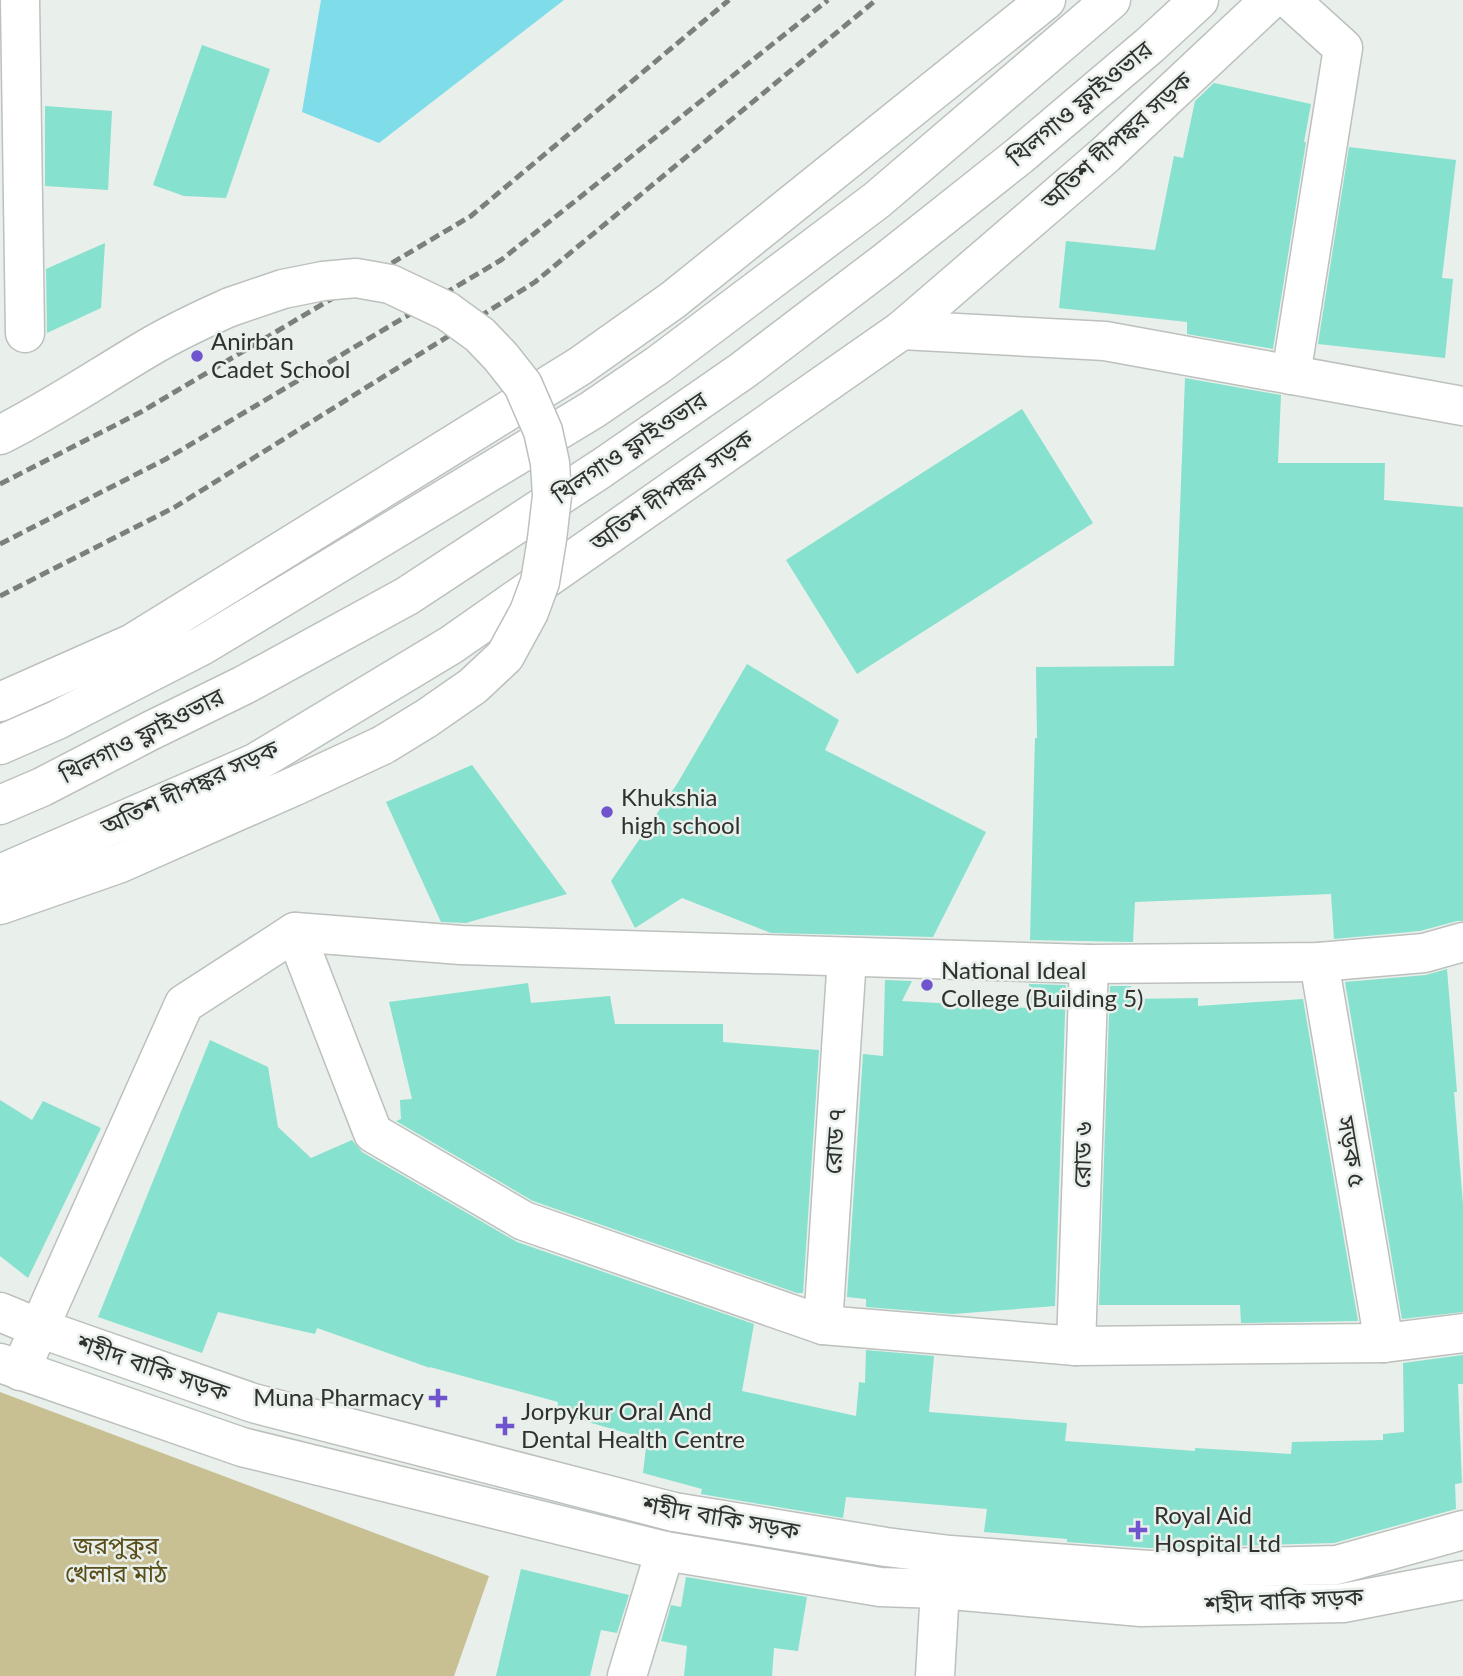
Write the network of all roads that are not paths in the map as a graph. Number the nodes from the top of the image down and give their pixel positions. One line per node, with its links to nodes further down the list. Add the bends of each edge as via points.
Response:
1 (20, 0): 8 (street)
2 (1046, 0): 12 (street, via 673,300 580,366 133,643)
3 (1111, 0): 13 (street, via 877,200 592,410 203,645)
4 (1199, 0): 14 (street, খিলগাও ফ্লাইওভার, via 1019,156 884,263 743,371 602,468 407,596 244,685)
5 (1270, 0): 7 (street, অতিশ দীপঙ্কর সড়ক, via 1105,155)
6 (1290, 0): 9 (street, via 1343,48)
7 (902, 330): 9 (street, via 1105,341); 15 (street, অতিশ দীপঙ্কর সড়ক, via 451,645 255,763)
8 (25, 333)
9 (1291, 375): 10 (street)
10 (1463, 406)
11 (0, 435): 16 (street, bridge, via 150,346 230,307 283,289 356,278 390,284 447,311 501,357 523,385 543,431 552,495 540,582 528,612 505,656 472,686 383,745 297,785 118,864)
12 (0, 702)
13 (0, 746)
14 (0, 805)
15 (0, 874)
16 (0, 905)
17 (295, 932): 19 (street, via 461,945); 23 (street, via 373,1133 524,1220); 24 (street, via 184,1004)
18 (1463, 942): 20 (street, via 1424,953)
19 (847, 957): 21 (street); 23 (street, রোড ৭)
20 (1319, 962): 21 (street); 26 (street, সড়ক ৫)
21 (1089, 964): 27 (street, রোড ৬)
22 (0, 1312): 24 (street, শহীদ বাকি সড়ক)
23 (823, 1325): 27 (street)
24 (39, 1328): 28 (street); 29 (street, শহীদ বাকি সড়ক, via 253,1403 674,1513 886,1547 1148,1570 1337,1565)
25 (1463, 1333): 26 (street)
26 (1384, 1343): 27 (street)
27 (1076, 1346)
28 (10, 1367): 30 (street, শহীদ বাকি সড়ক, via 242,1447)
29 (1463, 1530)
30 (665, 1550): 32 (street, শহীদ বাকি সড়ক, via 880,1587); 33 (street)
31 (1463, 1580): 32 (street, শহীদ বাকি সড়ক, via 1343,1602 1141,1607)
32 (940, 1589): 34 (street)
33 (627, 1676)
34 (935, 1676)

